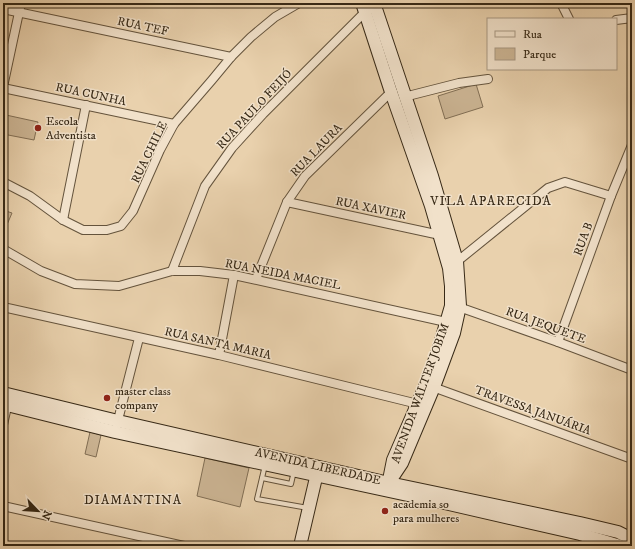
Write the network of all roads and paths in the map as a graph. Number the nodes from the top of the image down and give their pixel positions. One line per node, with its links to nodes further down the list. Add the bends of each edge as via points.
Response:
1 (21, 3): 6 (street)
2 (299, 3): 10 (street, RUA CHILE, via 275,17)
3 (561, 3): 7 (street)
4 (369, 6): 13 (main road, AVENIDA WALTER JOBIM); 14 (main road, AVENIDA WALTER JOBIM); 25 (street, RUA PAULO FEIJÓ, via 232,148 205,186)
5 (3, 9): 6 (street, RUA TEF)
6 (19, 13): 10 (street, RUA TEF); 12 (street)
7 (568, 18)
8 (632, 18): 9 (street)
9 (617, 20)
10 (231, 56): 16 (street, RUA CHILE)
11 (488, 79): 14 (street)
12 (3, 88): 15 (street, RUA CUNHA)
13 (391, 92): 20 (street, RUA LAURA, via 305,176); 22 (main road, AVENIDA WALTER JOBIM)
14 (404, 96): 22 (main road, AVENIDA WALTER JOBIM, via 432,176)
15 (86, 105): 16 (street, RUA CUNHA); 21 (street)
16 (174, 124): 21 (street, RUA CHILE, via 133,211 121,226 108,230 83,230)
17 (632, 145): 19 (street, RUA B)
18 (3, 182): 21 (street, RUA CHILE, via 30,196)
19 (611, 196): 24 (street, via 565,182 548,188); 32 (street, RUA B)
20 (287, 202): 22 (street, RUA XAVIER); 27 (street, RUA LAURA)
21 (63, 220)
22 (445, 233): 24 (main road, AVENIDA WALTER JOBIM)
23 (3, 249): 25 (street, RUA NEIDA MACIEL, via 41,271 75,284 119,286)
24 (453, 265): 28 (main road, AVENIDA WALTER JOBIM)
25 (172, 271): 26 (street, RUA NEIDA MACIEL)
26 (234, 275): 27 (street, RUA NEIDA MACIEL); 33 (street)
27 (256, 279): 30 (street, RUA NEIDA MACIEL)
28 (456, 306): 30 (main road, AVENIDA WALTER JOBIM); 32 (street, RUA JEQUETE); 35 (main road, AVENIDA WALTER JOBIM, via 454,334)
29 (3, 307): 31 (street, RUA SANTA MARIA)
30 (446, 322): 35 (main road, AVENIDA WALTER JOBIM)
31 (139, 338): 33 (street, RUA SANTA MARIA); 39 (street)
32 (558, 342): 34 (street, RUA JEQUETE)
33 (219, 355): 37 (street, RUA SANTA MARIA)
34 (632, 370)
35 (430, 386): 37 (main road, AVENIDA WALTER JOBIM); 40 (street, TRAVESSA JANUÁRIA)
36 (6, 399): 38 (street); 39 (main road, AVENIDA LIBERDADE)
37 (422, 405): 45 (main road, AVENIDA WALTER JOBIM, via 402,463)
38 (3, 425)
39 (117, 426): 41 (main road, AVENIDA LIBERDADE); 43 (main road, AVENIDA LIBERDADE)
40 (632, 459)
41 (265, 464): 42 (main road, AVENIDA LIBERDADE); 44 (lane)
42 (295, 471): 43 (main road, AVENIDA LIBERDADE); 44 (lane, via 291,484)
43 (318, 471): 45 (main road, AVENIDA LIBERDADE); 48 (main road)
44 (262, 478): 48 (lane, via 257,499)
45 (388, 487): 46 (main road, AVENIDA LIBERDADE)
46 (442, 498): 49 (main road, AVENIDA LIBERDADE, via 618,532); 52 (main road, AVENIDA LIBERDADE)
47 (3, 506): 50 (street)
48 (309, 508): 51 (main road)
49 (632, 539)
50 (184, 546)
51 (300, 546)
52 (620, 546)

